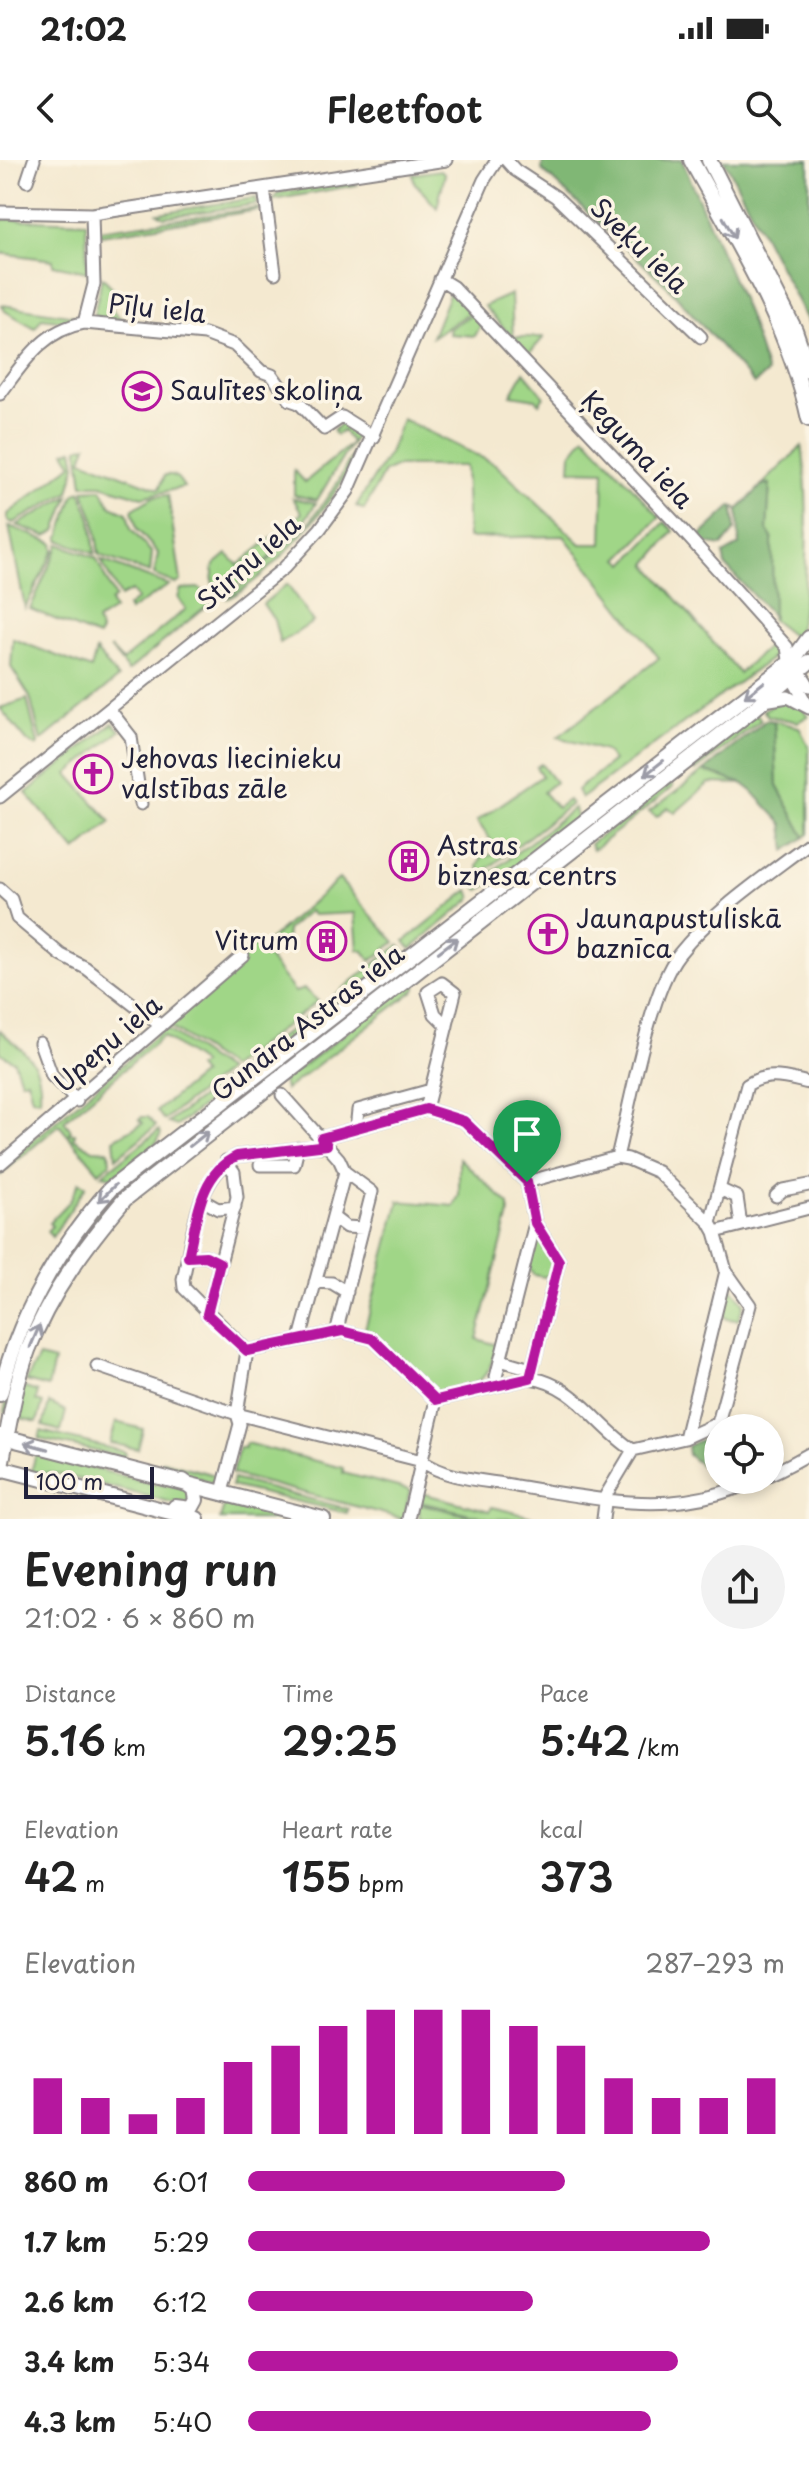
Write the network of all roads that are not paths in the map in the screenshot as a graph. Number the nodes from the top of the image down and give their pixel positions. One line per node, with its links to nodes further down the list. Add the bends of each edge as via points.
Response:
1 (34, 160): 8 (street)
2 (446, 160): 7 (street)
3 (497, 160): 13 (street, Stirnu iela)
4 (506, 160): 15 (street, Sveķu iela, via 556,197)
5 (691, 160): 18 (main road, one-way to 18, via 782,335)
6 (709, 160): 16 (main road, via 795,330)
7 (409, 163): 9 (street)
8 (27, 181)
9 (264, 188): 11 (street); 12 (street)
10 (0, 212): 11 (street)
11 (92, 214): 14 (street, via 94,284)
12 (275, 273)
13 (440, 279): 19 (street, Stirnu iela); 21 (street, Ķeguma iela, via 684,532 787,647)
14 (84, 323): 17 (street, via 46,338); 19 (street, Pīļu iela, via 211,336 234,345 265,380 324,429 342,417)
15 (701, 337)
16 (809, 371)
17 (0, 394)
18 (809, 419)
19 (374, 437): 25 (street, Stirnu iela, via 348,491 284,568)
20 (809, 638): 21 (main road)
21 (799, 668): 22 (street); 23 (main road, Gunāra Astras iela); 24 (street); 26 (main road, Gunāra Astras iela, one-way to 26)
22 (809, 686)
23 (763, 701): 24 (street, via 788,697); 26 (main road, Gunāra Astras iela)
24 (809, 708)
25 (109, 709): 27 (street, Stirnu iela); 28 (street, via 131,737)
26 (720, 726): 35 (main road, Gunāra Astras iela)
27 (0, 797)
28 (141, 804)
29 (809, 843): 46 (street, via 679,954 657,996)
30 (0, 889): 32 (street, via 11,899 17,918)
31 (243, 955): 32 (street, Upeņu iela)
32 (161, 1026): 40 (street, Upeņu iela)
33 (447, 1026): 37 (street)
34 (40, 1043): 40 (street, via 52,1076)
35 (265, 1077): 76 (main road, Gunāra Astras iela, one-way to 76, via 110,1189 88,1214 35,1298); 79 (main road, Gunāra Astras iela, one-way to 35, via 28,1352 91,1239 131,1193)
36 (809, 1083): 53 (street, via 765,1076 747,1085)
37 (431, 1090): 39 (street); 41 (street)
38 (282, 1095): 44 (street)
39 (404, 1097): 42 (street); 43 (street, via 358,1110)
40 (77, 1101): 48 (street, Upeņu iela)
41 (426, 1109): 42 (street); 51 (street, via 464,1121)
42 (405, 1115): 43 (street)
43 (356, 1129): 44 (street)
44 (324, 1141): 45 (street); 50 (street)
45 (298, 1148): 47 (street); 49 (street, via 294,1165)
46 (617, 1157): 51 (street); 61 (street, via 658,1172)
47 (226, 1161): 55 (street, via 210,1179); 56 (street, via 238,1183)
48 (0, 1164)
49 (260, 1165)
50 (345, 1172): 58 (street); 62 (street, via 372,1192)
51 (527, 1182): 59 (street)
52 (809, 1185): 54 (street)
53 (719, 1189): 60 (street, via 737,1197); 61 (street)
54 (776, 1196)
55 (202, 1200): 56 (street, via 218,1209); 63 (street)
56 (235, 1207): 64 (street)
57 (809, 1208): 60 (street)
58 (333, 1217): 62 (street, via 346,1227); 66 (street)
59 (535, 1223): 72 (street); 74 (street, via 559,1261)
60 (741, 1225): 61 (street)
61 (713, 1227): 65 (street)
62 (363, 1228): 67 (street)
63 (188, 1257): 64 (street, via 206,1256); 68 (street, via 184,1288)
64 (220, 1263): 68 (street)
65 (726, 1271): 80 (street); 80 (street, via 750,1305 746,1323 718,1423)
66 (315, 1282): 67 (street, via 332,1283); 70 (street)
67 (347, 1292): 69 (street)
68 (207, 1314): 71 (street)
69 (337, 1329): 70 (street); 77 (street, via 373,1339)
70 (300, 1339): 71 (street)
71 (247, 1351): 78 (street)
72 (500, 1360): 74 (street); 75 (street)
73 (97, 1366): 78 (street)
74 (530, 1373): 75 (street); 81 (street, via 564,1388)
75 (497, 1384): 77 (street)
76 (0, 1394)
77 (436, 1400): 83 (street)
78 (237, 1414): 83 (street); 87 (street, via 240,1424)
79 (3, 1437): 84 (main road, Gunāra Astras iela); 85 (main road, one-way to 79)
80 (685, 1438): 81 (street)
81 (633, 1450): 88 (street)
82 (809, 1454): 88 (street, via 742,1495 699,1507)
83 (422, 1461): 88 (street, via 432,1469 478,1480); 91 (street)
84 (0, 1469): 86 (main road)
85 (182, 1480): 86 (main road, via 196,1495 191,1509 66,1479); 87 (main road)
86 (55, 1483): 89 (main road)
87 (222, 1492): 90 (main road)
88 (605, 1503): 92 (street)
89 (197, 1519)
90 (323, 1519)
91 (408, 1519)
92 (603, 1519)

